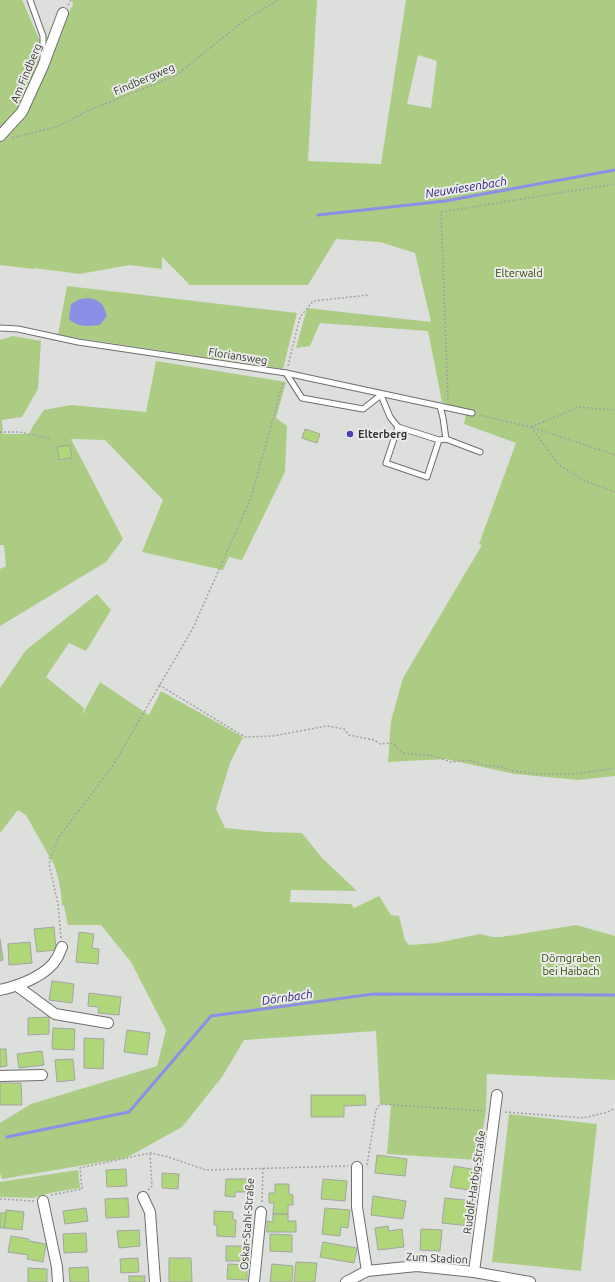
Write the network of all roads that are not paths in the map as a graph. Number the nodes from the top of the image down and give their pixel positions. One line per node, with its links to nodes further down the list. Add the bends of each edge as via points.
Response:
1 (30, 0): 3 (lane, via 43,36)
2 (63, 13): 3 (street, Am Findberg)
3 (43, 66): 4 (street, Am Findberg, via 22,112)
4 (3, 137)
5 (0, 328): 6 (lane, Floriansweg)
6 (286, 373): 7 (lane, Floriansweg); 7 (lane, via 302,398 363,409)
7 (381, 394): 8 (lane, Floriansweg); 10 (lane, via 390,417)
8 (440, 406): 9 (lane, Floriansweg); 11 (lane)
9 (472, 413)
10 (398, 426): 12 (lane); 12 (lane, via 386,463 427,477)
11 (446, 439): 12 (lane); 13 (lane)
12 (439, 440)
13 (480, 452)
14 (62, 947): 15 (street, via 56,960 44,972)
15 (17, 986): 16 (street); 17 (street, via 56,1014)
16 (0, 990)
17 (108, 1023)
18 (42, 1075): 19 (street)
19 (0, 1076)
20 (497, 1095): 26 (street, Rudolf-Harbig-Straße)
21 (357, 1167): 25 (street, via 357,1207)
22 (143, 1197): 28 (street, via 150,1212)
23 (43, 1201): 27 (street)
24 (261, 1212): 29 (street, Oskar-Stahl-Straße)
25 (367, 1271): 26 (street, Zum Stadion, via 417,1266); 30 (street, Zum Stadion)
26 (474, 1272): 31 (street, Zum Stadion)
27 (58, 1282)
28 (155, 1282)
29 (254, 1282)
30 (346, 1282)
31 (530, 1282)

